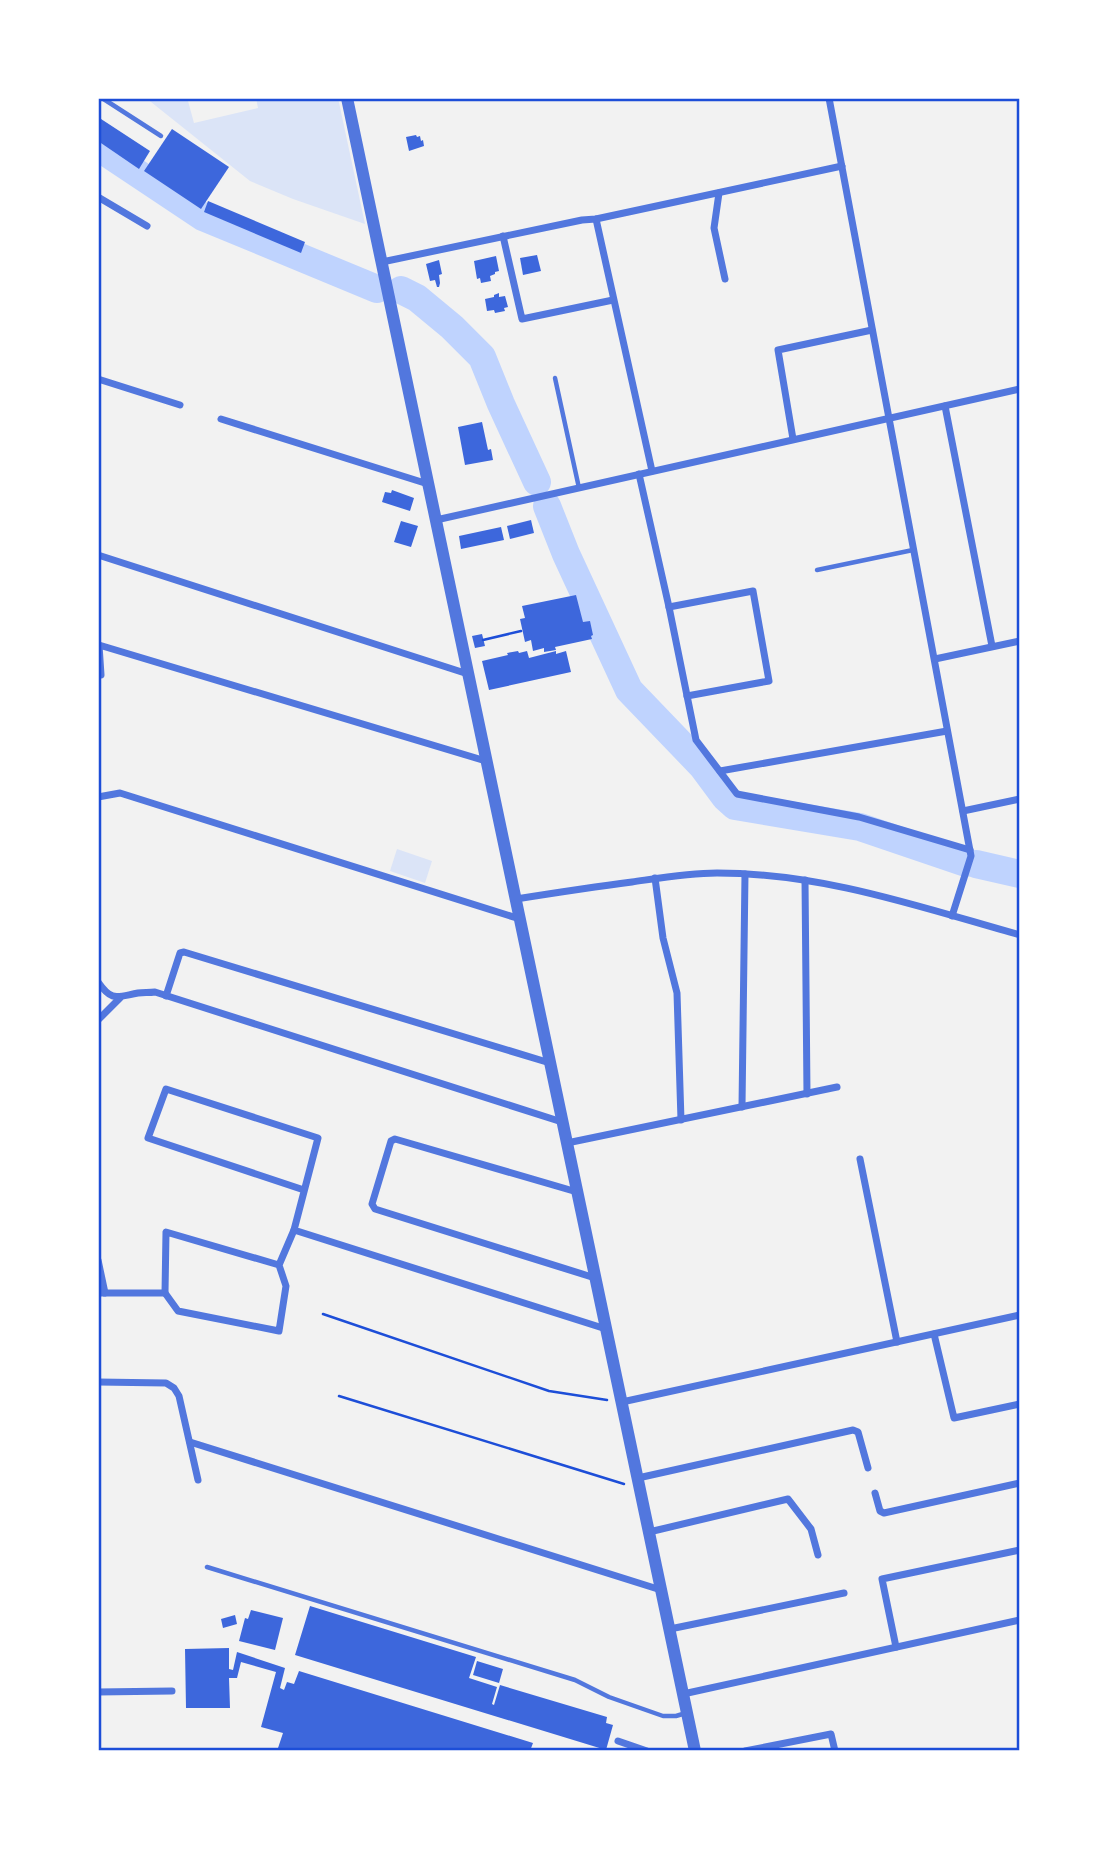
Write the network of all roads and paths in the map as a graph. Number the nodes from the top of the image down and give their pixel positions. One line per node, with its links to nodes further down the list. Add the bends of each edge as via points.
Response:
1 (102, 98): 4 (lane)
2 (347, 98): 11 (street)
3 (829, 98): 5 (street)
4 (161, 136)
5 (842, 166): 6 (street); 14 (street)
6 (719, 193): 8 (street); 12 (street, via 714,228)
7 (98, 197): 9 (street)
8 (596, 219): 10 (street); 13 (street)
9 (147, 226)
10 (503, 236): 11 (street); 13 (street, via 522,319)
11 (382, 262): 25 (street)
12 (725, 279)
13 (613, 300): 23 (street)
14 (872, 330): 20 (street); 22 (street, via 778,350)
15 (555, 378): 26 (lane)
16 (98, 379): 18 (street)
17 (1020, 390): 19 (street)
18 (180, 405)
19 (945, 406): 20 (street); 35 (street)
20 (889, 418): 22 (street); 28 (street)
21 (220, 419): 25 (street)
22 (793, 439): 23 (street)
23 (652, 471): 24 (street)
24 (639, 474): 26 (street); 31 (street)
25 (428, 484): 27 (street)
26 (579, 488): 27 (street)
27 (436, 520): 37 (street)
28 (914, 550): 30 (lane); 36 (street)
29 (98, 555): 37 (street)
30 (817, 570)
31 (669, 607): 39 (street); 39 (street, via 753,592 769,681)
32 (521, 631): 33 (path)
33 (484, 640)
34 (1020, 640): 35 (street)
35 (992, 646): 36 (street)
36 (935, 659): 40 (street)
37 (468, 674): 41 (street)
38 (101, 675): 41 (street, via 99,645)
39 (687, 696): 42 (street, via 696,740)
40 (947, 731): 42 (street); 45 (street)
41 (487, 761): 50 (street)
42 (720, 771): 46 (street, via 737,794 859,817)
43 (98, 797): 52 (street, via 120,793)
44 (1020, 799): 45 (street)
45 (962, 811): 46 (street)
46 (970, 850): 51 (street)
47 (745, 874): 48 (street); 49 (street); 61 (street)
48 (655, 878): 50 (street); 62 (street, via 677,993)
49 (805, 880): 51 (street); 60 (street)
50 (516, 899): 52 (street)
51 (953, 916): 53 (street)
52 (520, 919): 58 (street)
53 (1020, 934)
54 (98, 982): 56 (street, via 106,994)
55 (166, 996): 56 (street, via 155,992); 58 (street, via 184,952); 63 (street)
56 (120, 998): 57 (street)
57 (98, 1020)
58 (550, 1063): 63 (street)
59 (837, 1087): 60 (street)
60 (807, 1094): 61 (street)
61 (742, 1107): 62 (street)
62 (681, 1120): 64 (street)
63 (563, 1122): 64 (street)
64 (567, 1143): 67 (street)
65 (860, 1159): 78 (street)
66 (304, 1190): 66 (street, via 318,1138 166,1088 148,1138); 68 (street)
67 (577, 1192): 71 (street); 71 (street, via 395,1139 372,1204 375,1209)
68 (294, 1230): 70 (street); 76 (street)
69 (98, 1260): 72 (street)
70 (279, 1265): 73 (street, via 166,1232); 73 (street, via 286,1286 279,1331 178,1311)
71 (596, 1278): 76 (street)
72 (101, 1293): 73 (street)
73 (165, 1293)
74 (323, 1314): 81 (path, via 549,1391)
75 (1020, 1315): 77 (street)
76 (606, 1329): 81 (street)
77 (934, 1334): 78 (street); 82 (street, via 954,1418)
78 (897, 1342): 81 (street)
79 (98, 1382): 83 (street, via 166,1383 174,1388)
80 (339, 1396): 87 (path)
81 (622, 1401): 87 (street)
82 (1020, 1404)
83 (190, 1442): 85 (street); 93 (street)
84 (868, 1468): 87 (street, via 858,1432 853,1430)
85 (198, 1480)
86 (1020, 1483): 88 (street, via 884,1513)
87 (639, 1484): 89 (street)
88 (875, 1493)
89 (649, 1532): 91 (street, via 788,1499 811,1529); 93 (street)
90 (1020, 1550): 97 (street, via 882,1579)
91 (818, 1555)
92 (207, 1567): 101 (lane, via 575,1680 663,1716)
93 (661, 1590): 96 (street)
94 (844, 1593): 96 (street)
95 (1020, 1619): 97 (street)
96 (670, 1629): 100 (street)
97 (896, 1647): 100 (street)
98 (172, 1691): 99 (street)
99 (98, 1692)
100 (683, 1694): 101 (street)
101 (687, 1713): 104 (street)
102 (618, 1741): 103 (street)
103 (648, 1751)
104 (695, 1751)
105 (745, 1751): 106 (street, via 831,1734)
106 (835, 1751)

